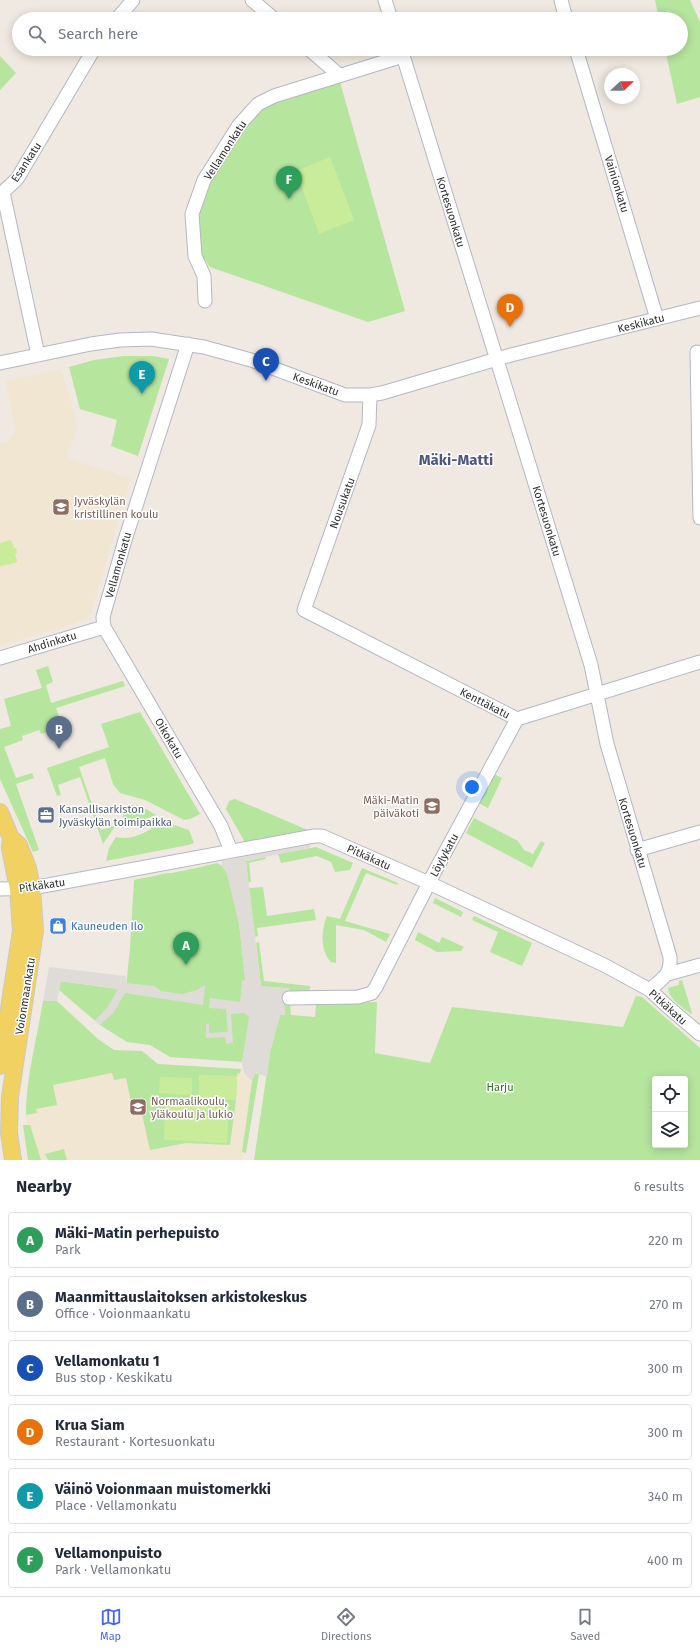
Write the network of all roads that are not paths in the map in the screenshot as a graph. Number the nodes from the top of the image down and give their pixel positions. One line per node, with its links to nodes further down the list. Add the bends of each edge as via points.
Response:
1 (133, 0): 5 (street)
2 (252, 0): 6 (street)
3 (385, 0): 7 (street)
4 (561, 0): 8 (street)
5 (123, 12)
6 (266, 12)
7 (389, 12)
8 (564, 12)
9 (90, 56): 15 (street, Esankatu, via 17,179)
10 (317, 56): 14 (street)
11 (391, 56): 14 (street, Vellamonkatu)
12 (403, 56): 22 (street, Kortesuonkatu)
13 (578, 56): 18 (street, Vainionkatu)
14 (339, 75): 16 (street, Vellamonkatu, via 274,96 258,104 239,125 204,180 192,214 195,256 204,276)
15 (2, 192): 21 (street, Esankatu)
16 (205, 301)
17 (700, 308): 18 (street, Keskikatu)
18 (657, 319): 22 (street, Keskikatu)
19 (188, 344): 21 (street, Keskikatu, via 151,339 120,340); 24 (street, Keskikatu, via 251,360 345,395); 27 (street, Vellamonkatu, via 125,540 103,617)
20 (697, 352): 25 (street)
21 (38, 355): 23 (street, Keskikatu)
22 (496, 359): 24 (street, Keskikatu); 30 (street, Kortesuonkatu, via 589,658)
23 (0, 363)
24 (370, 395): 26 (street, Nousukatu, via 369,425)
25 (700, 518)
26 (304, 610): 31 (street, Kenttäkatu)
27 (104, 627): 28 (street, Ahdinkatu); 35 (street, Oikokatu, via 221,826)
28 (0, 658)
29 (700, 662): 30 (street, Kenttäkatu)
30 (597, 695): 31 (street, Kenttäkatu); 34 (street, Kortesuonkatu, via 607,744)
31 (517, 719): 36 (street, Löylykatu)
32 (0, 812): 37 (main road, Voionmaankatu, via 11,838 10,848)
33 (700, 832): 34 (street)
34 (637, 850): 40 (street, Kortesuonkatu, via 670,957)
35 (232, 851): 36 (street, Pitkäkatu, via 322,836); 37 (street, Pitkäkatu)
36 (429, 883): 41 (street, Pitkäkatu, via 604,965); 42 (street, Löylykatu, via 381,980 372,992 345,998)
37 (25, 888): 38 (street, Pitkäkatu); 44 (main road, Voionmaankatu, via 21,931); 45 (main road, Voionmaankatu, via 35,931 8,1116)
38 (0, 889)
39 (700, 966): 40 (street)
40 (668, 974): 41 (street)
41 (650, 990): 43 (street, Pitkäkatu)
42 (289, 998)
43 (700, 1034)
44 (0, 1066)
45 (13, 1160)

